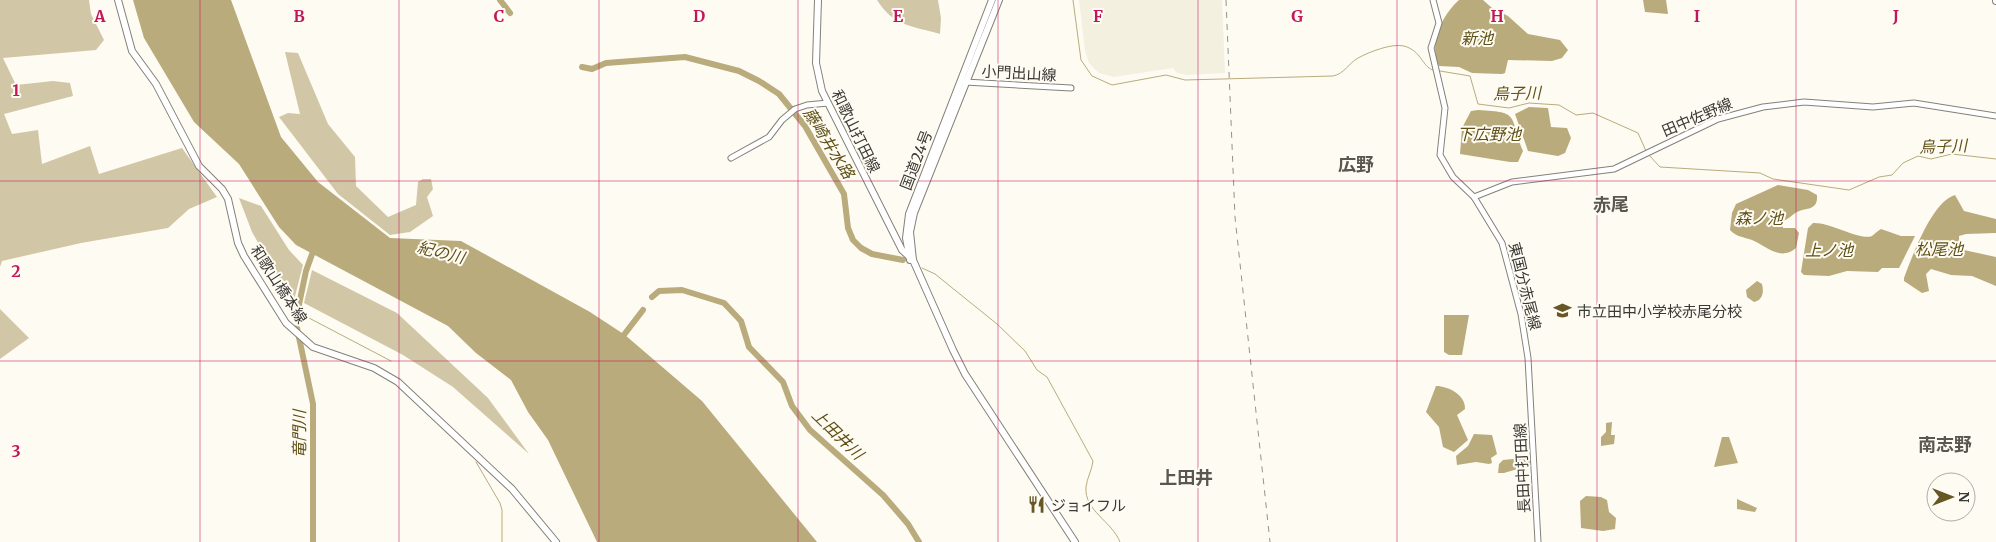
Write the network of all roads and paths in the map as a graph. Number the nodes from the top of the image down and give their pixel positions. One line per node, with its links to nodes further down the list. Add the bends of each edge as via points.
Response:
1 (118, 0): 14 (main road, 和歌山橋本線, via 132,51 156,84 199,166 228,199 244,256 286,324 310,345 333,356 374,368 398,382 516,494)
2 (818, 0): 8 (main road, 和歌山打田線, via 816,64)
3 (992, 0): 12 (main road, 国道24号, via 909,214 906,228)
4 (999, 0): 6 (main road, 国道24号)
5 (1433, 0): 11 (street, 東国分赤尾線, via 1439,23 1431,48 1445,108 1440,155 1453,177)
6 (965, 82): 7 (street, 小門出山線); 12 (main road, 国道24号, via 914,213 910,232)
7 (1071, 88)
8 (828, 103): 10 (street, via 795,109 769,137); 12 (main road, 和歌山打田線, via 902,250)
9 (1996, 116): 11 (street, 田中佐野線, via 1914,103 1873,107 1819,102 1782,104 1718,119 1614,169 1512,182)
10 (731, 158)
11 (1474, 197): 13 (street, 東国分赤尾線, via 1502,243 1508,263 1521,314)
12 (911, 258): 15 (main road, 国道24号, via 964,373)
13 (1530, 393): 16 (street, 長田中打田線)
14 (556, 542)
15 (1075, 542)
16 (1538, 542)

